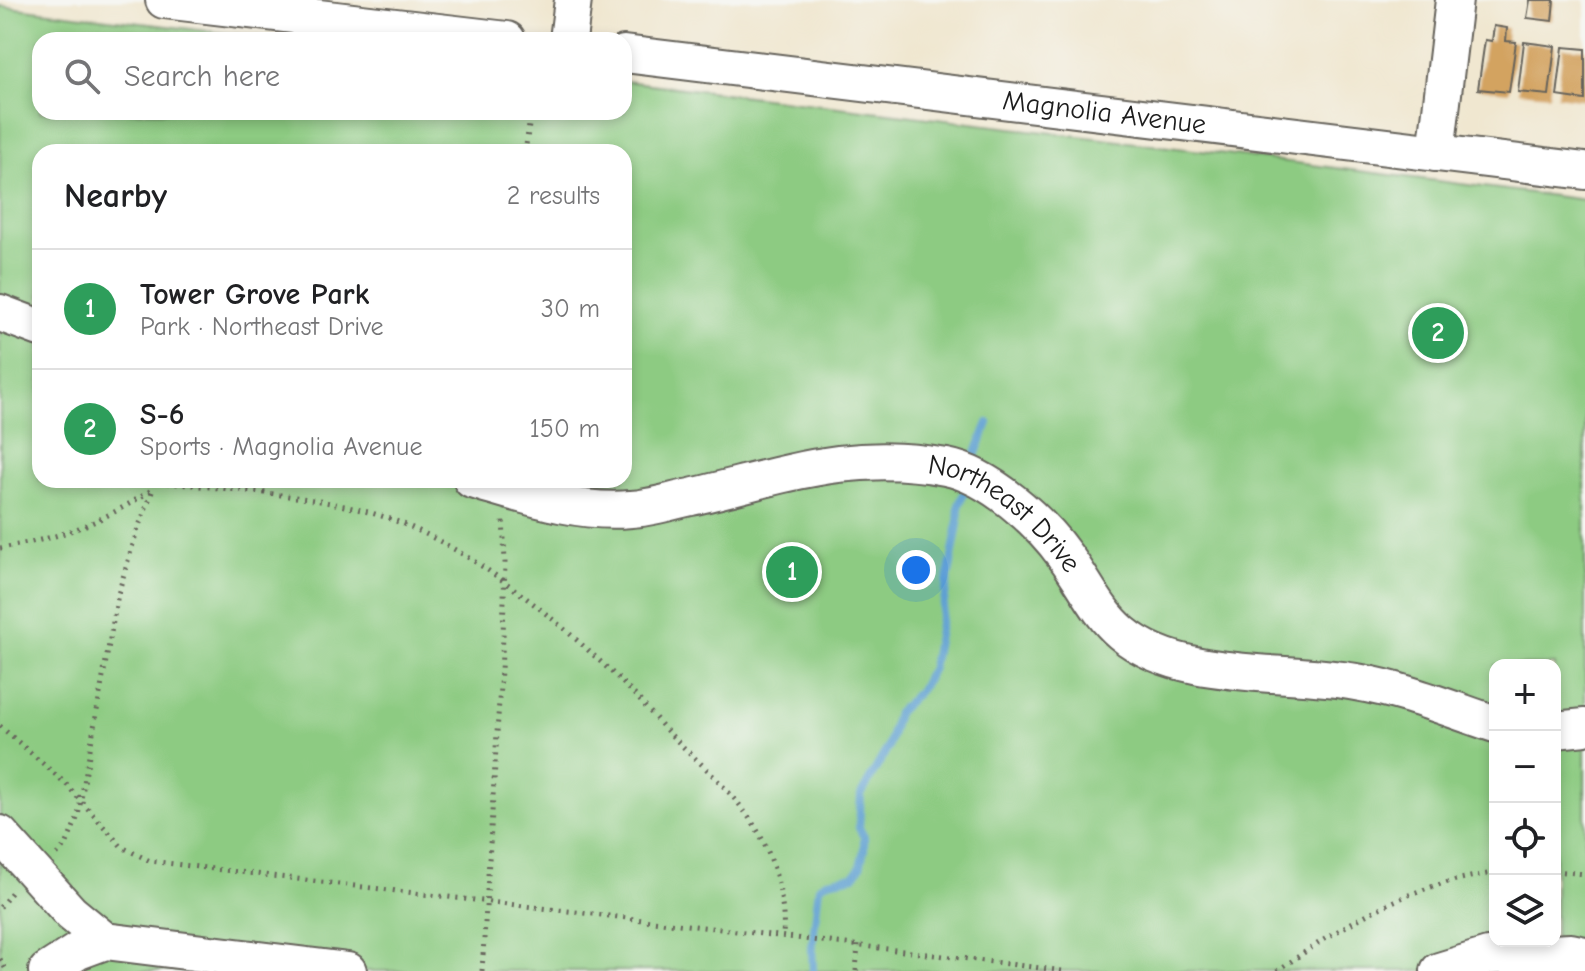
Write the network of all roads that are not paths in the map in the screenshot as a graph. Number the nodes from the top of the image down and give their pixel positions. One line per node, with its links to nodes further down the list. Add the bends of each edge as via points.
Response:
1 (164, 0): 4 (street)
2 (573, 0): 5 (street)
3 (1454, 0): 7 (street)
4 (438, 32)
5 (569, 32)
6 (632, 55): 7 (street, Magnolia Avenue)
7 (1436, 153): 8 (street, Magnolia Avenue)
8 (1585, 171)
9 (0, 313): 10 (street)
10 (32, 325)
11 (501, 488): 12 (street, Northeast Drive, via 597,511 635,509 812,466 873,459 950,468 998,492 1039,525 1101,612 1124,635 1156,652 1227,670 1355,682)
12 (1489, 722)
13 (1585, 727): 14 (street)
14 (1561, 729)
15 (0, 834): 16 (street, via 71,913)
16 (105, 941): 18 (street); 19 (street)
17 (1585, 955): 20 (street, via 1488,956)
18 (47, 971)
19 (348, 971)
20 (1439, 971)

